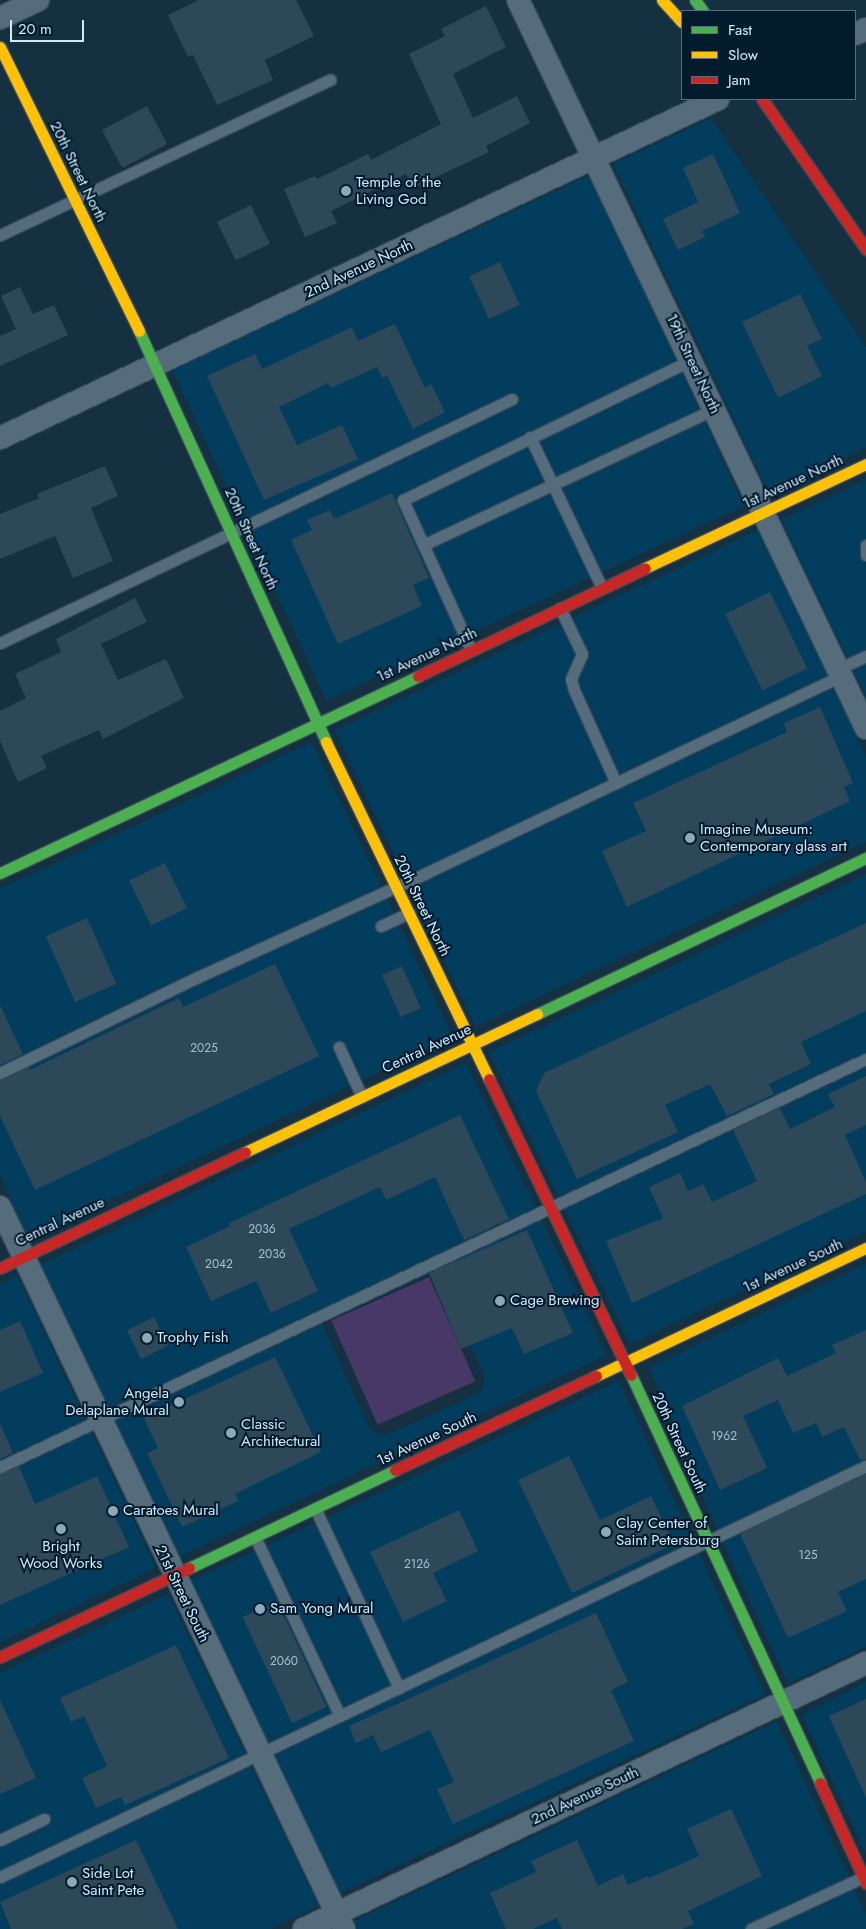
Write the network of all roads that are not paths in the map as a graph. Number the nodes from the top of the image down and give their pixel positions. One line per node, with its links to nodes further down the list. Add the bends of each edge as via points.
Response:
1 (38, 0): 4 (street)
2 (518, 0): 12 (street, 19th Street North)
3 (662, 0): 5 (main road)
4 (0, 18)
5 (681, 21)
6 (0, 47): 13 (main road, 20th Street North)
7 (330, 80): 13 (lane)
8 (716, 100): 12 (street, 2nd Avenue North)
9 (755, 100): 11 (main road)
10 (763, 100): 11 (main road)
11 (776, 122): 15 (main road)
12 (595, 157): 16 (street, 19th Street North); 17 (street, 2nd Avenue North)
13 (75, 200): 14 (lane); 17 (main road, 20th Street North)
14 (0, 236)
15 (866, 248)
16 (691, 360): 19 (street, 19th Street North); 20 (lane)
17 (156, 365): 21 (street, 2nd Avenue North); 25 (main road, 20th Street North)
18 (512, 399): 25 (lane)
19 (714, 409): 23 (lane); 24 (street, 19th Street North)
20 (530, 437): 23 (lane); 26 (lane, via 403,500)
21 (0, 438)
22 (866, 464): 24 (main road, 1st Avenue North)
23 (552, 485): 26 (lane); 29 (lane)
24 (763, 512): 29 (main road, 1st Avenue North); 34 (street, 19th Street North)
25 (231, 532): 31 (lane); 35 (main road, 20th Street North)
26 (423, 545): 32 (lane)
27 (866, 545): 28 (lane)
28 (866, 555)
29 (602, 588): 30 (main road, 1st Avenue North)
30 (560, 608): 32 (main road, 1st Avenue North); 37 (lane, via 582,654 571,679 574,690)
31 (0, 643)
32 (471, 650): 35 (main road, 1st Avenue North)
33 (866, 656): 34 (lane)
34 (839, 672): 36 (street, 19th Street North); 37 (lane)
35 (317, 723): 39 (main road, 1st Avenue North); 40 (main road, 20th Street North)
36 (866, 728)
37 (616, 783): 40 (lane)
38 (866, 858): 43 (main road, Central Avenue)
39 (0, 873)
40 (396, 887): 41 (main road, 20th Street North); 46 (lane, via 198,976)
41 (409, 913): 42 (lane); 43 (main road, 20th Street North)
42 (381, 926)
43 (471, 1045): 47 (main road, Central Avenue); 48 (main road, 20th Street South)
44 (339, 1047): 47 (lane)
45 (866, 1059): 48 (lane)
46 (0, 1073)
47 (362, 1097): 51 (main road, Central Avenue)
48 (549, 1206): 53 (main road, 20th Street South); 54 (lane)
49 (0, 1207): 51 (street, 21st Street South)
50 (866, 1248): 53 (main road, 1st Avenue South)
51 (22, 1257): 52 (main road, Central Avenue); 54 (street, 21st Street South)
52 (0, 1268)
53 (624, 1362): 57 (main road, 1st Avenue South); 59 (main road, 20th Street South)
54 (99, 1419): 56 (lane); 60 (street, 21st Street South)
55 (866, 1466): 59 (lane)
56 (0, 1467)
57 (315, 1508): 58 (main road, 1st Avenue South); 63 (lane)
58 (255, 1537): 60 (main road, 1st Avenue South); 65 (lane)
59 (708, 1542): 63 (lane); 64 (main road, 20th Street South)
60 (174, 1575): 61 (main road, 1st Avenue South); 66 (street, 21st Street South)
61 (0, 1658)
62 (866, 1663): 64 (street, 2nd Avenue South)
63 (399, 1688): 65 (lane)
64 (782, 1702): 70 (main road, 20th Street South); 71 (street, 2nd Avenue South)
65 (340, 1716): 66 (lane)
66 (260, 1754): 69 (lane); 71 (street, 21st Street South)
67 (44, 1819): 68 (lane)
68 (0, 1840)
69 (0, 1877)
70 (865, 1880): 73 (lane)
71 (341, 1921): 72 (street, 2nd Avenue South)
72 (304, 1929)
73 (751, 1929)

